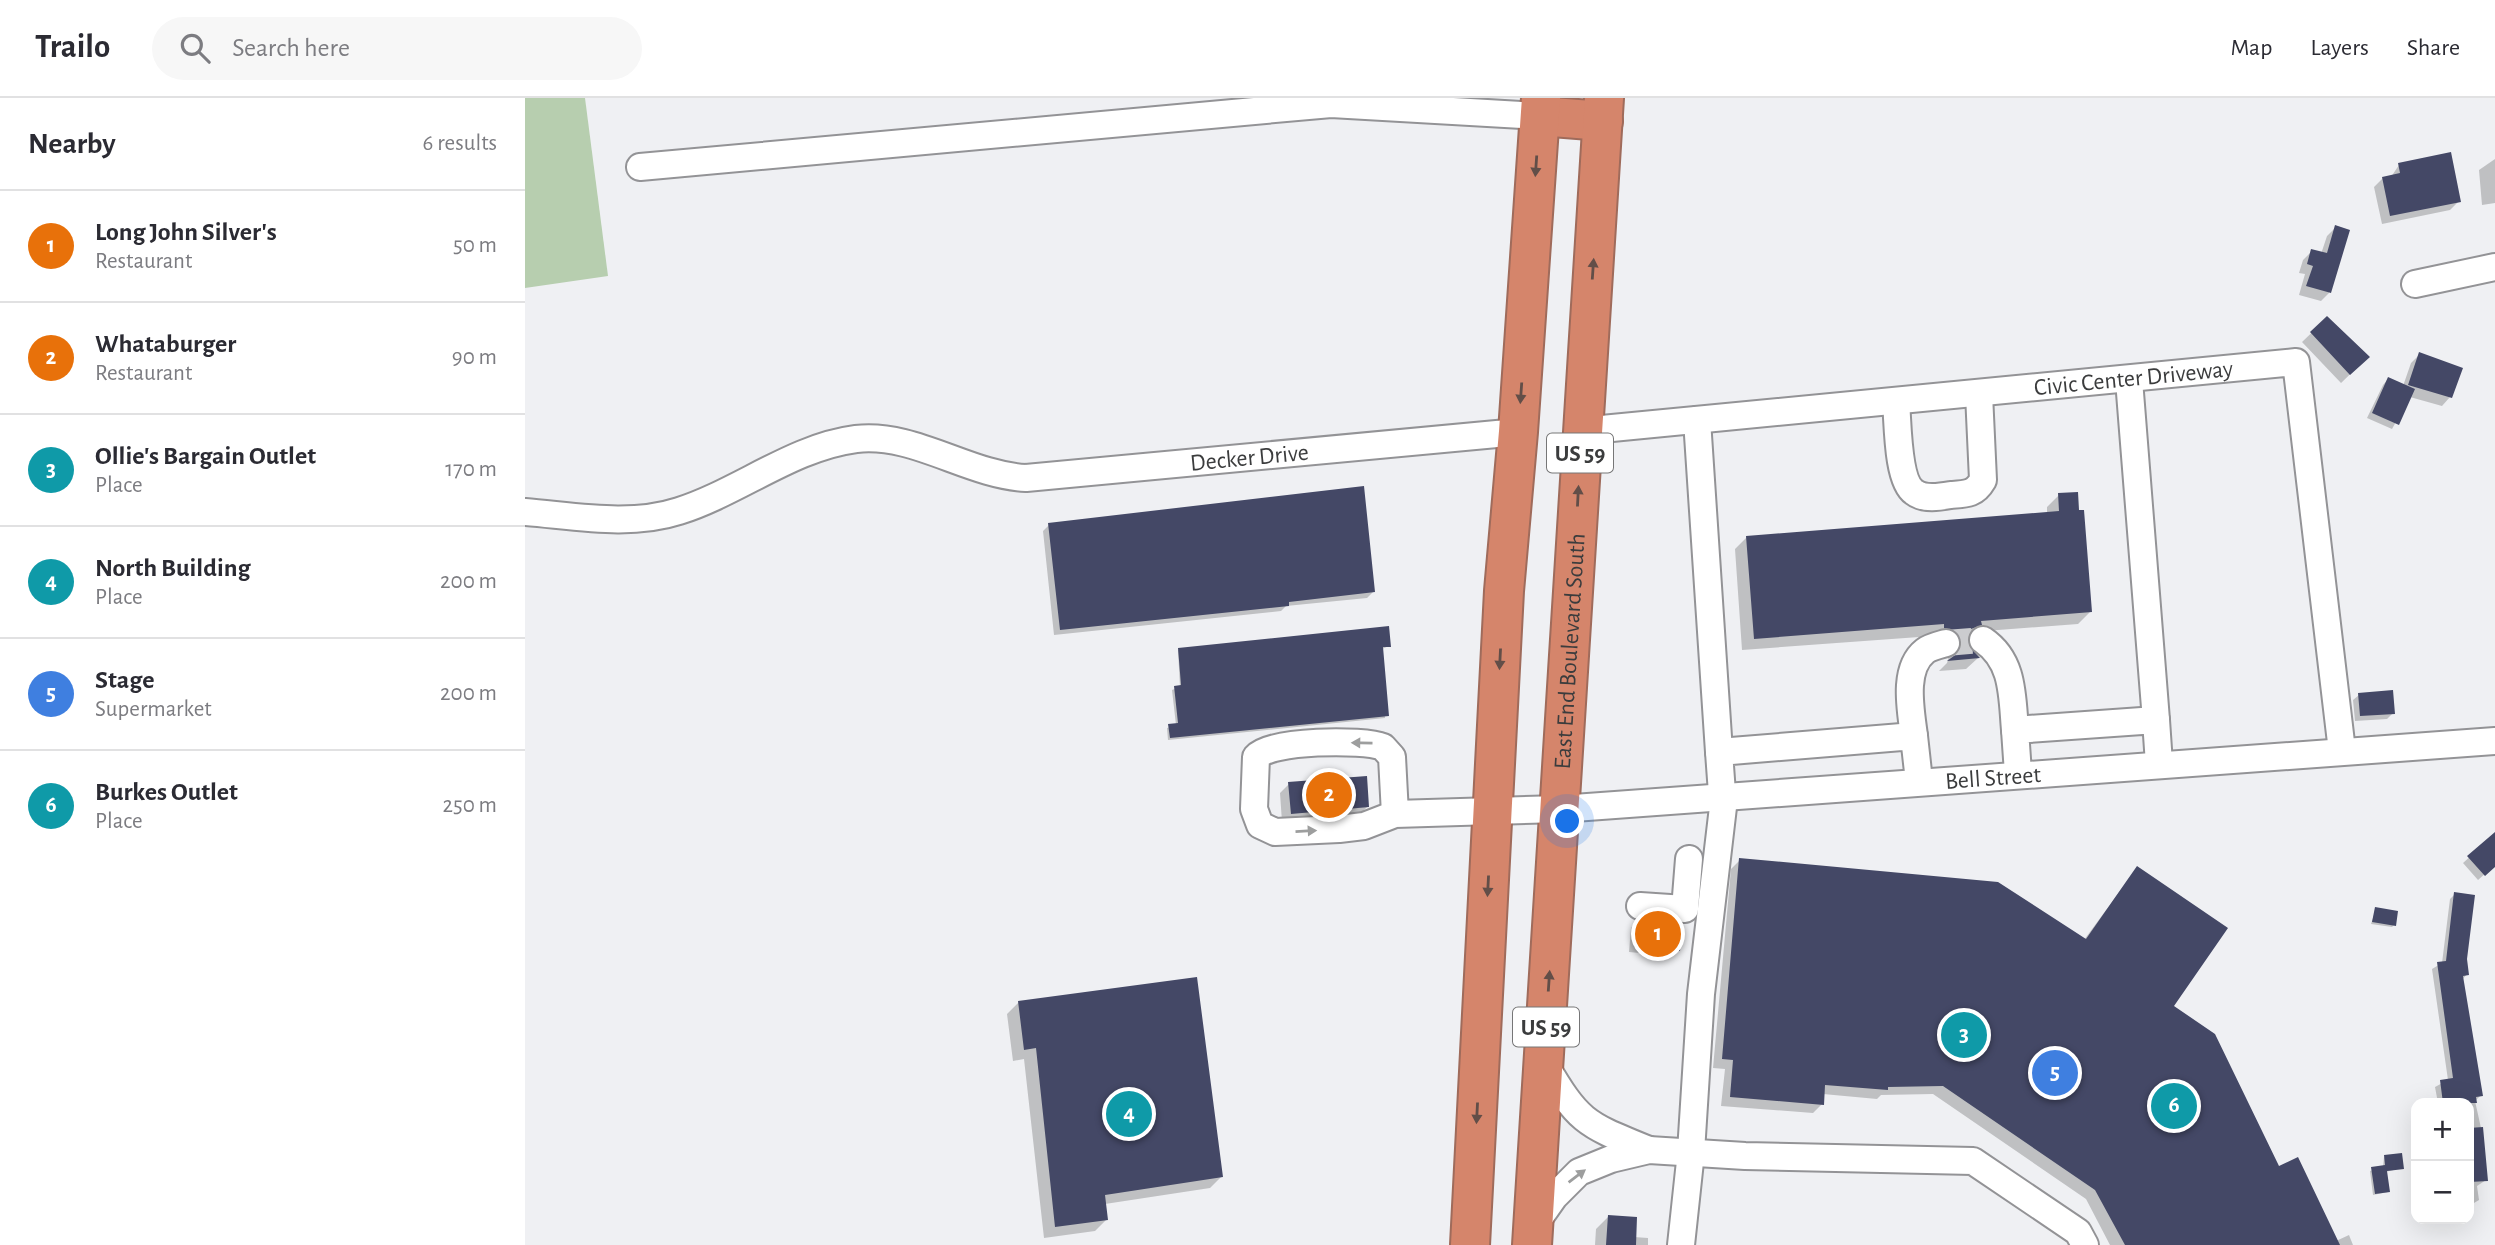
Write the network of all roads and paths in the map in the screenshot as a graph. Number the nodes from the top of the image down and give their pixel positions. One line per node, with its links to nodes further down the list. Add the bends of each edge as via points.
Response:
1 (1540, 107): 2 (highway); 3 (street, via 1331,104); 11 (highway, US 59, one-way to 11)
2 (1604, 110): 10 (highway, East End Boulevard South / US 59, one-way to 2)
3 (640, 167)
4 (2495, 267): 5 (street)
5 (2415, 284)
6 (2129, 380): 7 (street, Civic Center Driveway); 15 (street); 19 (street, Civic Center Driveway, via 2296,362)
7 (1979, 394): 8 (street, Civic Center Driveway); 8 (street, via 1983,480 1978,490 1957,495 1915,494 1907,485)
8 (1896, 402): 9 (street, Civic Center Driveway)
9 (1697, 420): 10 (street, Civic Center Driveway); 20 (street)
10 (1581, 431): 25 (highway, East End Boulevard South / US 59, one-way to 10)
11 (1518, 432): 12 (street, Decker Drive, via 1044,477 1008,477 895,441 854,439 815,450 662,516 608,519); 26 (highway, US 59, one-way to 26)
12 (525, 512)
13 (1983, 640): 16 (street, via 1998,650 2006,666)
14 (1946, 643): 17 (street, via 1926,650 1917,660 1910,702)
15 (2156, 720): 16 (street); 21 (street)
16 (2015, 730): 22 (street)
17 (1914, 736): 20 (street); 23 (street)
18 (2495, 741): 19 (street, Bell Street)
19 (2342, 751): 21 (street, Bell Street)
20 (1719, 752): 24 (street)
21 (2159, 764): 22 (street, Bell Street)
22 (2018, 773): 23 (street, Bell Street)
23 (1919, 781): 24 (street, Bell Street)
24 (1722, 797): 25 (street, Bell Street); 32 (street, via 1701,994)
25 (1560, 809): 26 (street, Bell Street); 30 (highway, East End Boulevard South / US 59, one-way to 25)
26 (1492, 813): 27 (street, Bell Street); 34 (highway, US 59, one-way to 34)
27 (1395, 814): 27 (street, Bell Street, one-way to 27, via 1393,765 1383,747 1361,743 1287,745 1256,757 1254,809 1263,829 1339,829 1364,826)
28 (1689, 859): 29 (street, via 1685,909)
29 (1640, 906)
30 (1543, 1062): 31 (street, via 1580,1117); 33 (highway, East End Boulevard South / US 59)
31 (1649, 1150): 32 (street); 33 (street, one-way to 31, via 1554,1197 1579,1172)
32 (1691, 1152): 35 (street); 36 (street, via 1973,1161 2078,1232)
33 (1532, 1236)
34 (1470, 1245)
35 (1681, 1245)
36 (2085, 1245)

